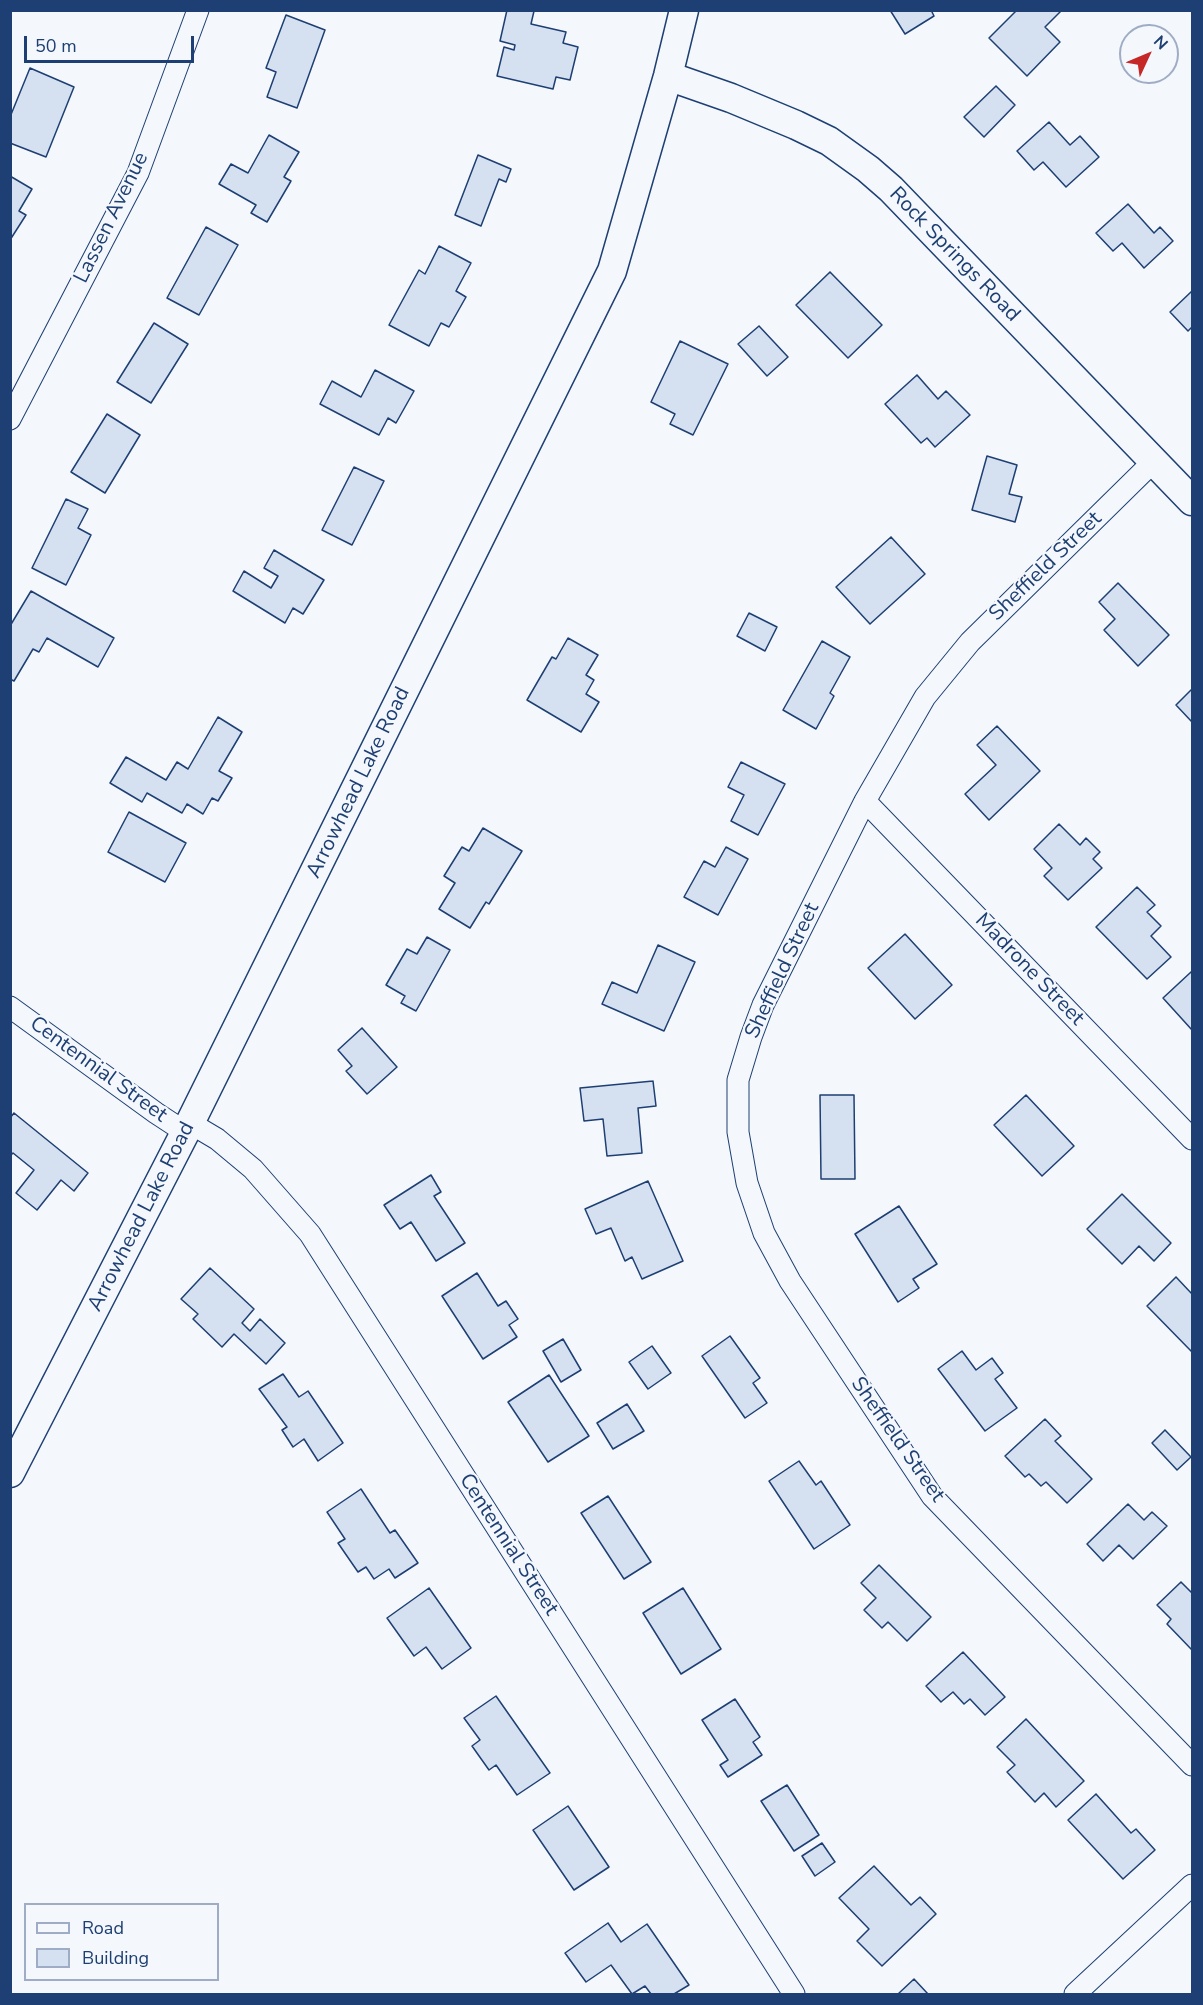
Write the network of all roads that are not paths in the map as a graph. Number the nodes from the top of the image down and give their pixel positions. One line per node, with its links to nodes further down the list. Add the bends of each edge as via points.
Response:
1 (198, 10): 4 (street, Lassen Avenue, via 138,173)
2 (684, 10): 3 (main road, Arrowhead Lake Road)
3 (668, 76): 5 (main road, Rock Springs Road, via 796,125 829,141 868,169); 9 (main road, Arrowhead Lake Road, via 612,271)
4 (10, 419)
5 (1154, 461): 6 (main road, Rock Springs Road); 7 (street, Sheffield Street, via 970,642 925,697)
6 (1192, 501)
7 (865, 801): 10 (street, Madrone Street); 12 (street, Sheffield Street, via 763,1005 751,1037 738,1080 738,1132 747,1183 764,1233 789,1281 932,1496)
8 (10, 1007): 9 (street, Centennial Street, via 156,1113)
9 (188, 1128): 11 (main road, Arrowhead Lake Road); 14 (street, Centennial Street, via 217,1139 254,1169 310,1234)
10 (1192, 1139)
11 (10, 1473)
12 (1192, 1765)
13 (1192, 1885): 15 (street)
14 (794, 1995)
15 (1075, 1995)

